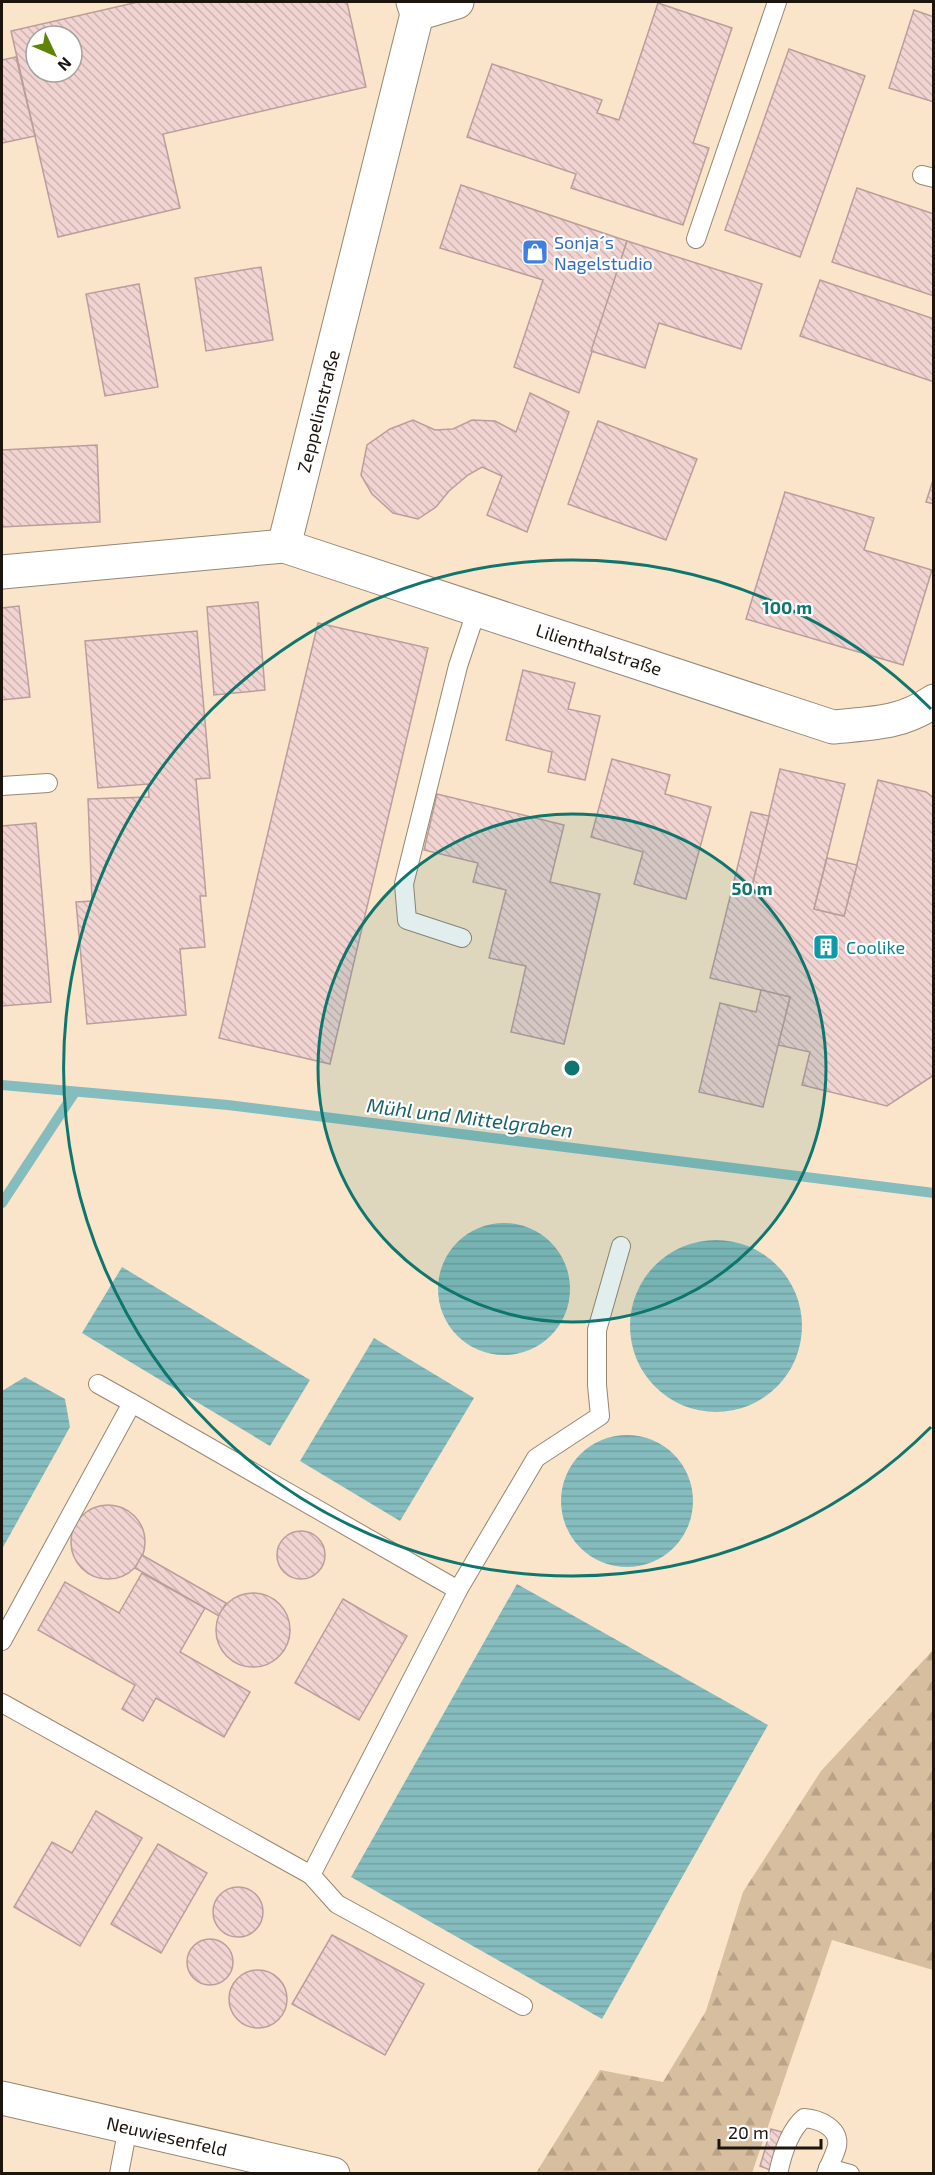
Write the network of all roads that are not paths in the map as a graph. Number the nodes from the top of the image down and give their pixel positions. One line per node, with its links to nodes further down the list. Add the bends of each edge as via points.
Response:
1 (457, 2): 3 (street)
2 (777, 2): 4 (lane)
3 (415, 8): 5 (street, Zeppelinstraße)
4 (696, 239)
5 (284, 546): 6 (street); 7 (street, Lilienthalstraße)
6 (2, 572)
7 (477, 609): 8 (street, Lilienthalstraße, via 833,727); 11 (lane, via 458,666 404,884 407,920)
8 (928, 715)
9 (48, 783): 10 (lane)
10 (2, 786)
11 (462, 938)
12 (621, 1246): 15 (lane, via 597,1330 600,1416 536,1458)
13 (98, 1384): 14 (lane)
14 (132, 1403): 15 (lane); 16 (lane)
15 (458, 1590): 18 (lane)
16 (2, 1641)
17 (2, 1703): 18 (lane)
18 (311, 1875): 19 (lane, via 337,1904)
19 (523, 2006)
20 (2, 2098): 21 (street, Neuwiesenfeld)
21 (128, 2127): 23 (lane); 24 (street, Neuwiesenfeld)
22 (827, 2171): 25 (lane, via 837,2145 835,2133 829,2126 804,2118 798,2123); 26 (lane)
23 (119, 2174)
24 (333, 2174)
25 (778, 2174)
26 (850, 2174)

